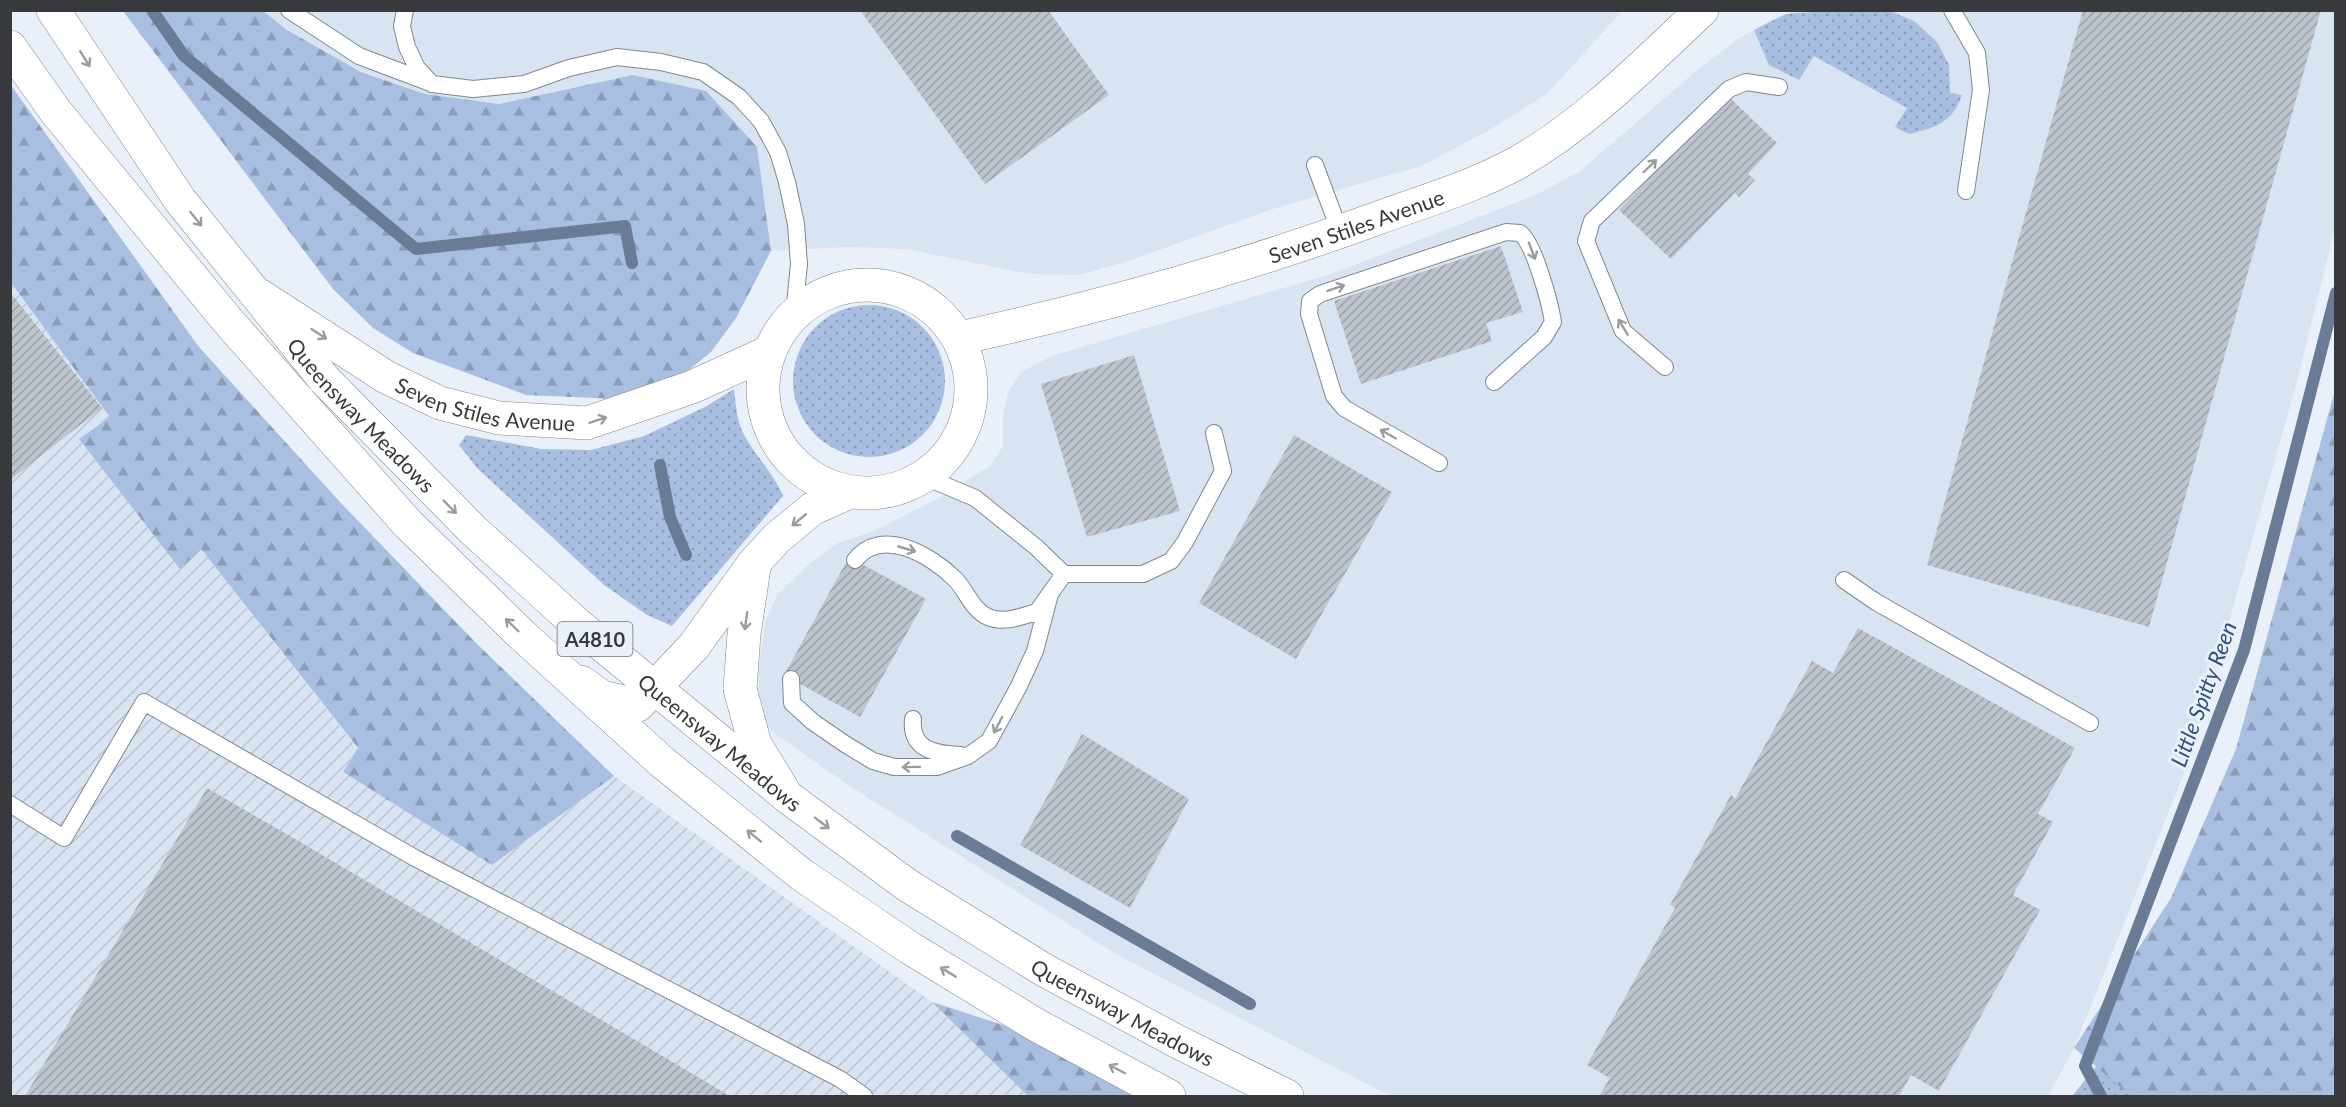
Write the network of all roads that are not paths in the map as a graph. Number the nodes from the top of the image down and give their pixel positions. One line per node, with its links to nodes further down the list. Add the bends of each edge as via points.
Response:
1 (53, 10): 14 (main road, Queensway Meadows / A4810, one-way to 14, via 180,200)
2 (289, 10): 7 (lane)
3 (302, 10): 7 (lane)
4 (405, 10): 9 (lane, via 402,26 407,47 417,68)
5 (1702, 10): 13 (main road, Seven Stiles Avenue, via 1624,84 1516,163 1480,181)
6 (1952, 10): 12 (lane, via 1977,53 1981,90)
7 (315, 28): 9 (lane, via 359,56)
8 (10, 47): 29 (main road, Queensway Meadows / A4810, one-way to 8, via 408,524 228,321 56,112)
9 (432, 84): 15 (lane, via 473,89 524,84 617,57 703,72 739,97 761,121 778,152 796,224 799,264)
10 (1779, 87): 18 (lane, one-way to 10, via 1623,331 1586,241 1592,221 1729,89 1746,82)
11 (1315, 165): 13 (lane)
12 (1966, 191)
13 (1341, 232): 16 (main road, Seven Stiles Avenue, via 1087,309)
14 (253, 291): 17 (main road, Seven Stiles Avenue, one-way to 17, via 386,377 440,403 499,418 587,423 692,387); 31 (main road, Queensway Meadows / A4810, one-way to 31, via 324,379 473,530)
15 (794, 315): 16 (main road, via 820,295 850,286 883,285 914,295 940,313); 17 (main road)
16 (960, 338): 22 (main road, via 970,368 970,409 964,429 948,456)
17 (769, 352): 23 (main road, via 763,400 774,436 803,471 825,485)
18 (1665, 367)
19 (1494, 382): 21 (lane, one-way to 19, via 1344,408 1334,396 1309,314 1310,301 1320,294 1506,232 1520,233 1530,244 1553,322 1544,337)
20 (1214, 433): 26 (lane, via 1223,471 1171,561 1143,574)
21 (1439, 463)
22 (925, 477): 23 (main road, via 876,494); 26 (lane, via 975,498)
23 (850, 492): 25 (main road, one-way to 25, via 812,509)
24 (855, 560): 28 (lane, one-way to 28, via 862,551 885,543 920,553 955,579 976,609 1001,621 1037,612)
25 (754, 563): 31 (main road, via 694,646); 35 (main road, one-way to 35, via 740,689 754,744)
26 (1064, 574): 28 (lane)
27 (1844, 580): 33 (lane)
28 (1050, 594): 34 (lane, one-way to 34, via 1035,651 1019,686 989,741)
29 (542, 653): 31 (main road, via 602,698 638,705); 38 (main road, Queensway Meadows / A4810, one-way to 29, via 1038,1026 910,948 802,875 662,762)
30 (791, 679): 34 (lane, one-way to 30, via 937,767 894,767 873,761 813,722 792,703)
31 (655, 688): 35 (main road, Queensway Meadows / A4810)
32 (913, 718): 34 (lane, via 912,731 919,745 940,754)
33 (2090, 723)
34 (968, 756)
35 (789, 798): 39 (main road, Queensway Meadows / A4810, one-way to 39, via 907,885 1044,970)
36 (10, 804): 37 (lane, via 64,838 144,702 415,858 840,1079)
37 (864, 1096)
38 (1168, 1096)
39 (1287, 1096)

